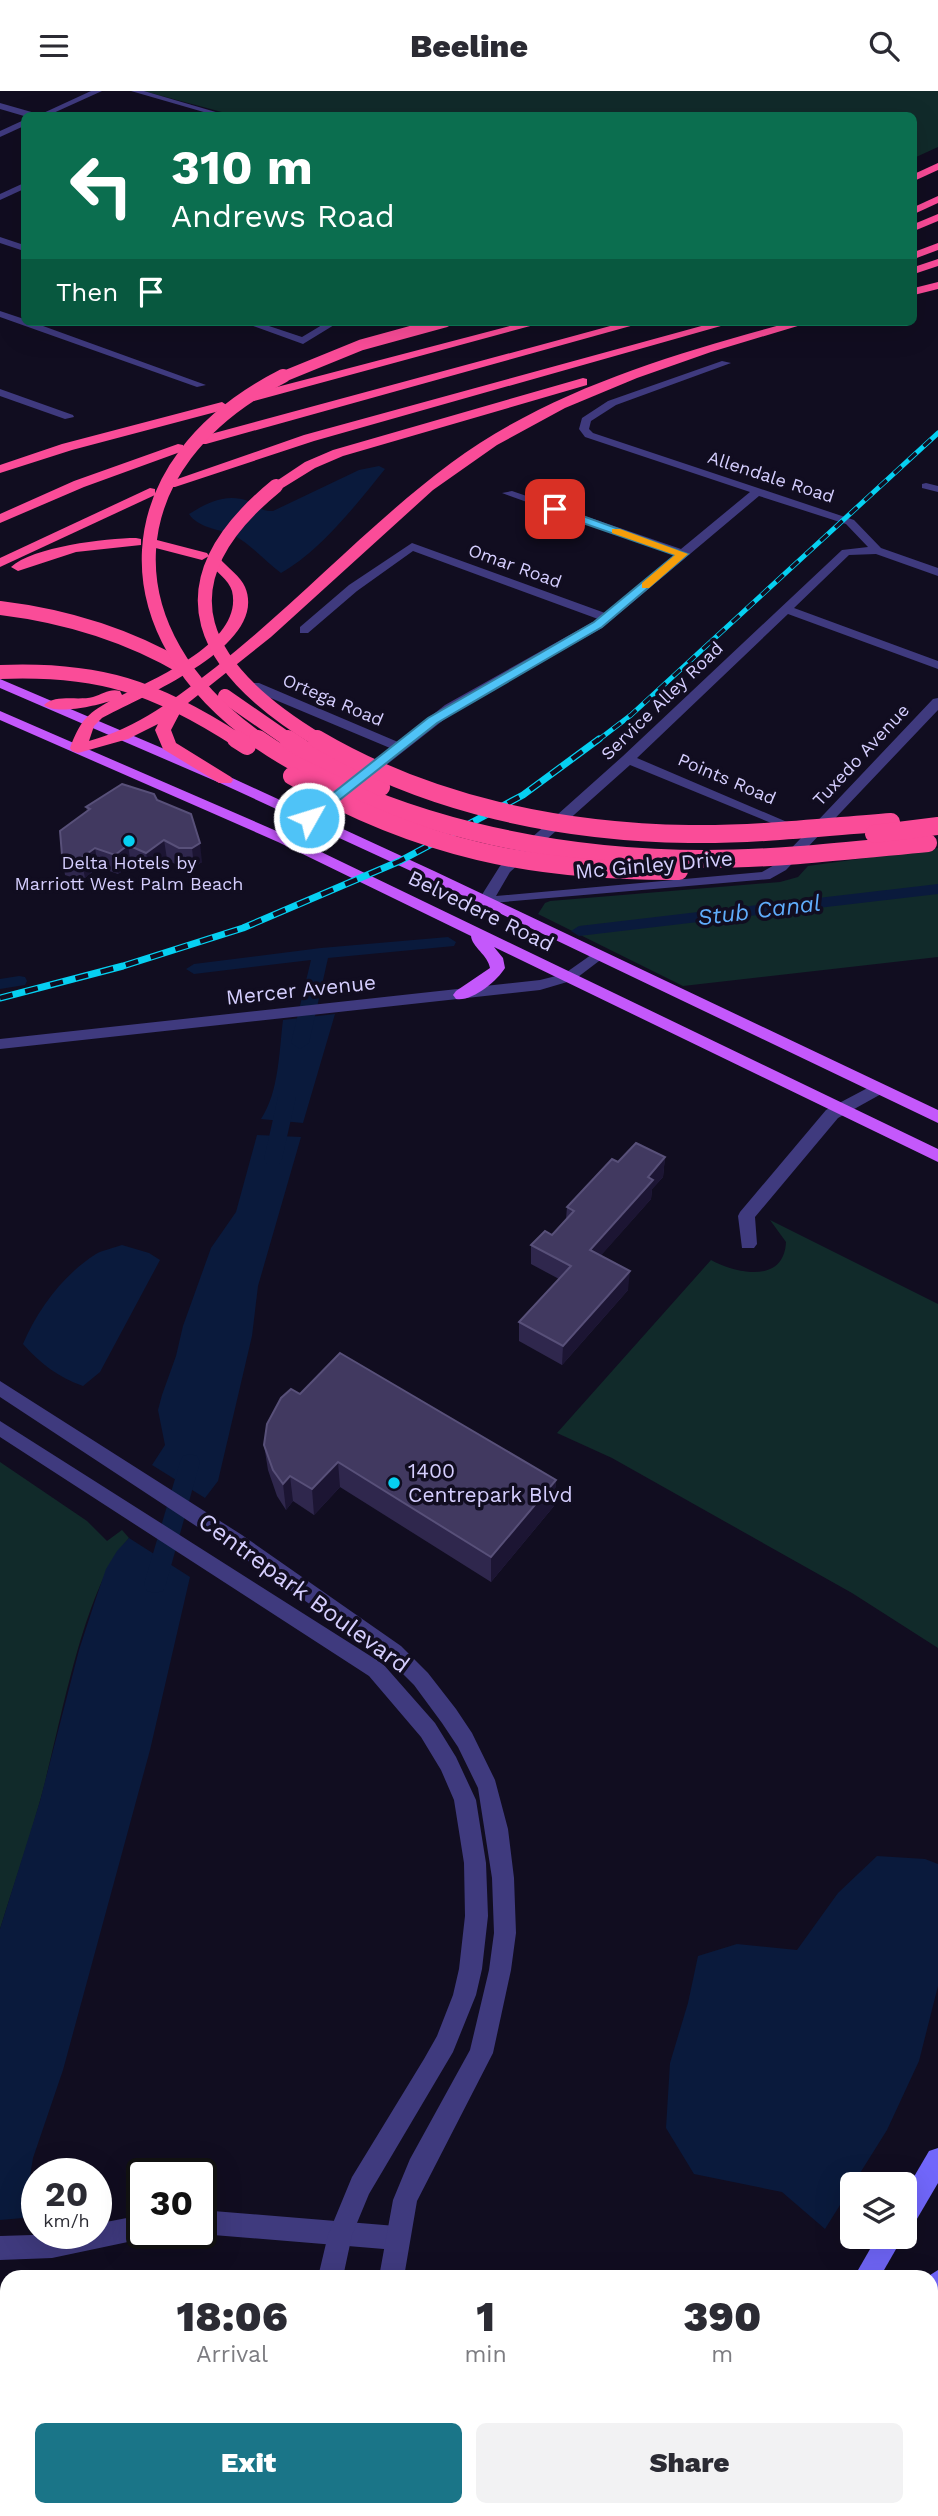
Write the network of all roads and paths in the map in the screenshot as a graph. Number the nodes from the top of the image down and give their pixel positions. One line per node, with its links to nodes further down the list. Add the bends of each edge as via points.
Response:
1 (99, 91): 6 (street)
2 (135, 91): 4 (street)
3 (0, 106): 5 (street)
4 (194, 108): 7 (street); 8 (street)
5 (21, 112)
6 (50, 112)
7 (184, 112)
8 (210, 112)
9 (21, 124): 10 (street)
10 (0, 134)
11 (938, 164): 12 (highway); 13 (highway)
12 (917, 171)
13 (917, 176)
14 (21, 187): 15 (street)
15 (0, 197)
16 (938, 199): 17 (highway)
17 (917, 210)
18 (938, 217): 19 (highway)
19 (917, 227)
20 (0, 240): 22 (street)
21 (938, 246): 23 (highway)
22 (21, 247)
23 (917, 255)
24 (938, 262): 25 (highway)
25 (917, 270)
26 (938, 285): 27 (highway)
27 (917, 291)
28 (0, 314): 29 (street)
29 (21, 321)
30 (34, 326): 42 (street)
31 (259, 326): 32 (street, via 303,341)
32 (327, 326)
33 (430, 326): 86 (highway, bridge, via 354,347 277,380 221,417 171,474 149,528 149,585 166,635 210,697 260,740 342,787 436,821 505,839 600,853 692,859 785,856)
34 (524, 326): 44 (highway)
35 (586, 326): 40 (highway, via 539,340)
36 (624, 326): 40 (highway)
37 (714, 326): 50 (highway, via 309,437)
38 (790, 326): 39 (highway)
39 (707, 349): 72 (highway, via 577,397 470,455 414,499 253,646); 82 (highway, bridge, via 373,442 310,465 276,486 237,520 215,551 204,587 208,625 222,654 258,696 310,736 412,784 486,807 622,830 722,834)
40 (508, 356): 47 (highway)
41 (726, 363): 51 (street, Allendale Road, via 612,403 586,420 584,429 589,435)
42 (201, 384)
43 (0, 392): 46 (street)
44 (250, 398)
45 (222, 406): 49 (highway, via 67,447)
46 (69, 417)
47 (201, 441)
48 (178, 448): 54 (highway)
49 (0, 470)
50 (170, 485)
51 (758, 491): 57 (street, Allendale Road, via 850,522); 58 (street)
52 (150, 492): 59 (highway)
53 (508, 493): 58 (street)
54 (0, 519)
55 (136, 542): 61 (highway, via 74,548)
56 (153, 543): 66 (highway, via 209,559 231,576 238,588 240,613 225,640)
57 (877, 550): 60 (street, Allendale Road); 63 (street, Service Alley Road, via 846,552)
58 (683, 554): 64 (street)
59 (0, 563)
60 (938, 572)
61 (0, 575)
62 (0, 608): 83 (highway, bridge, via 59,617 123,637 174,662 342,770 409,798 496,824 586,840 699,846 809,841)
63 (785, 609): 67 (street); 79 (street, Service Alley Road)
64 (607, 618): 65 (street, Omar Road, via 412,547 353,588); 77 (street, via 450,708)
65 (304, 631)
66 (201, 659): 73 (highway, via 106,698); 75 (highway)
67 (938, 664)
68 (0, 672): 86 (highway, bridge, via 86,674 149,689 189,708 361,814 435,841 519,861 621,872 694,871 806,861)
69 (0, 683): 73 (main road, Belvedere Road)
70 (254, 686): 77 (street, Ortega Road)
71 (938, 702): 84 (street, Tuxedo Avenue)
72 (176, 704): 76 (highway); 80 (highway, via 164,725 166,742 178,754)
73 (52, 705): 75 (main road, Belvedere Road)
74 (0, 715): 78 (main road, Belvedere Road)
75 (89, 721): 76 (main road, Belvedere Road); 78 (highway)
76 (122, 736): 78 (highway); 80 (main road, Belvedere Road)
77 (398, 747): 81 (street)
78 (78, 748): 85 (main road, Belvedere Road)
79 (628, 759): 84 (street, Points Road); 87 (street, Service Alley Road, via 505,869)
80 (225, 780): 81 (main road, Belvedere Road)
81 (309, 818): 85 (street); 87 (main road, Belvedere Road)
82 (938, 818)
83 (938, 825)
84 (811, 835): 87 (street, Mc Ginley Drive, via 781,867 765,876)
85 (283, 839): 88 (main road, Belvedere Road)
86 (933, 842)
87 (485, 901): 89 (main road, Belvedere Road)
88 (464, 926): 90 (main road, Belvedere Road); 91 (main road, via 494,954 498,965 492,976)
89 (598, 955): 90 (street, Mercer Avenue); 93 (main road, Belvedere Road)
90 (569, 978): 91 (street, Mercer Avenue); 94 (main road, Belvedere Road)
91 (461, 995): 92 (street, Mercer Avenue)
92 (0, 1044)
93 (877, 1089): 94 (street); 95 (main road, Belvedere Road)
94 (841, 1110): 96 (main road, Belvedere Road); 97 (street, via 832,1114 746,1216)
95 (938, 1117)
96 (938, 1156)
97 (748, 1244)
98 (0, 1388): 105 (street, Centrepark Boulevard, via 235,1541 394,1652 421,1679 465,1740 488,1787 503,1878 505,1933 500,1969 481,2053 419,2168)
99 (0, 1428): 104 (street, Centrepark Boulevard, via 376,1670 432,1733 466,1801 477,1883 469,1981 446,2042)
100 (938, 2160): 101 (main road)
101 (917, 2195)
102 (217, 2222): 104 (street)
103 (126, 2230): 106 (street, via 52,2246)
104 (341, 2234): 105 (street); 108 (street, Centrepark Boulevard)
105 (396, 2238): 109 (street, Centrepark Boulevard)
106 (0, 2248)
107 (884, 2249): 110 (main road)
108 (332, 2270)
109 (392, 2270)
110 (870, 2270)

